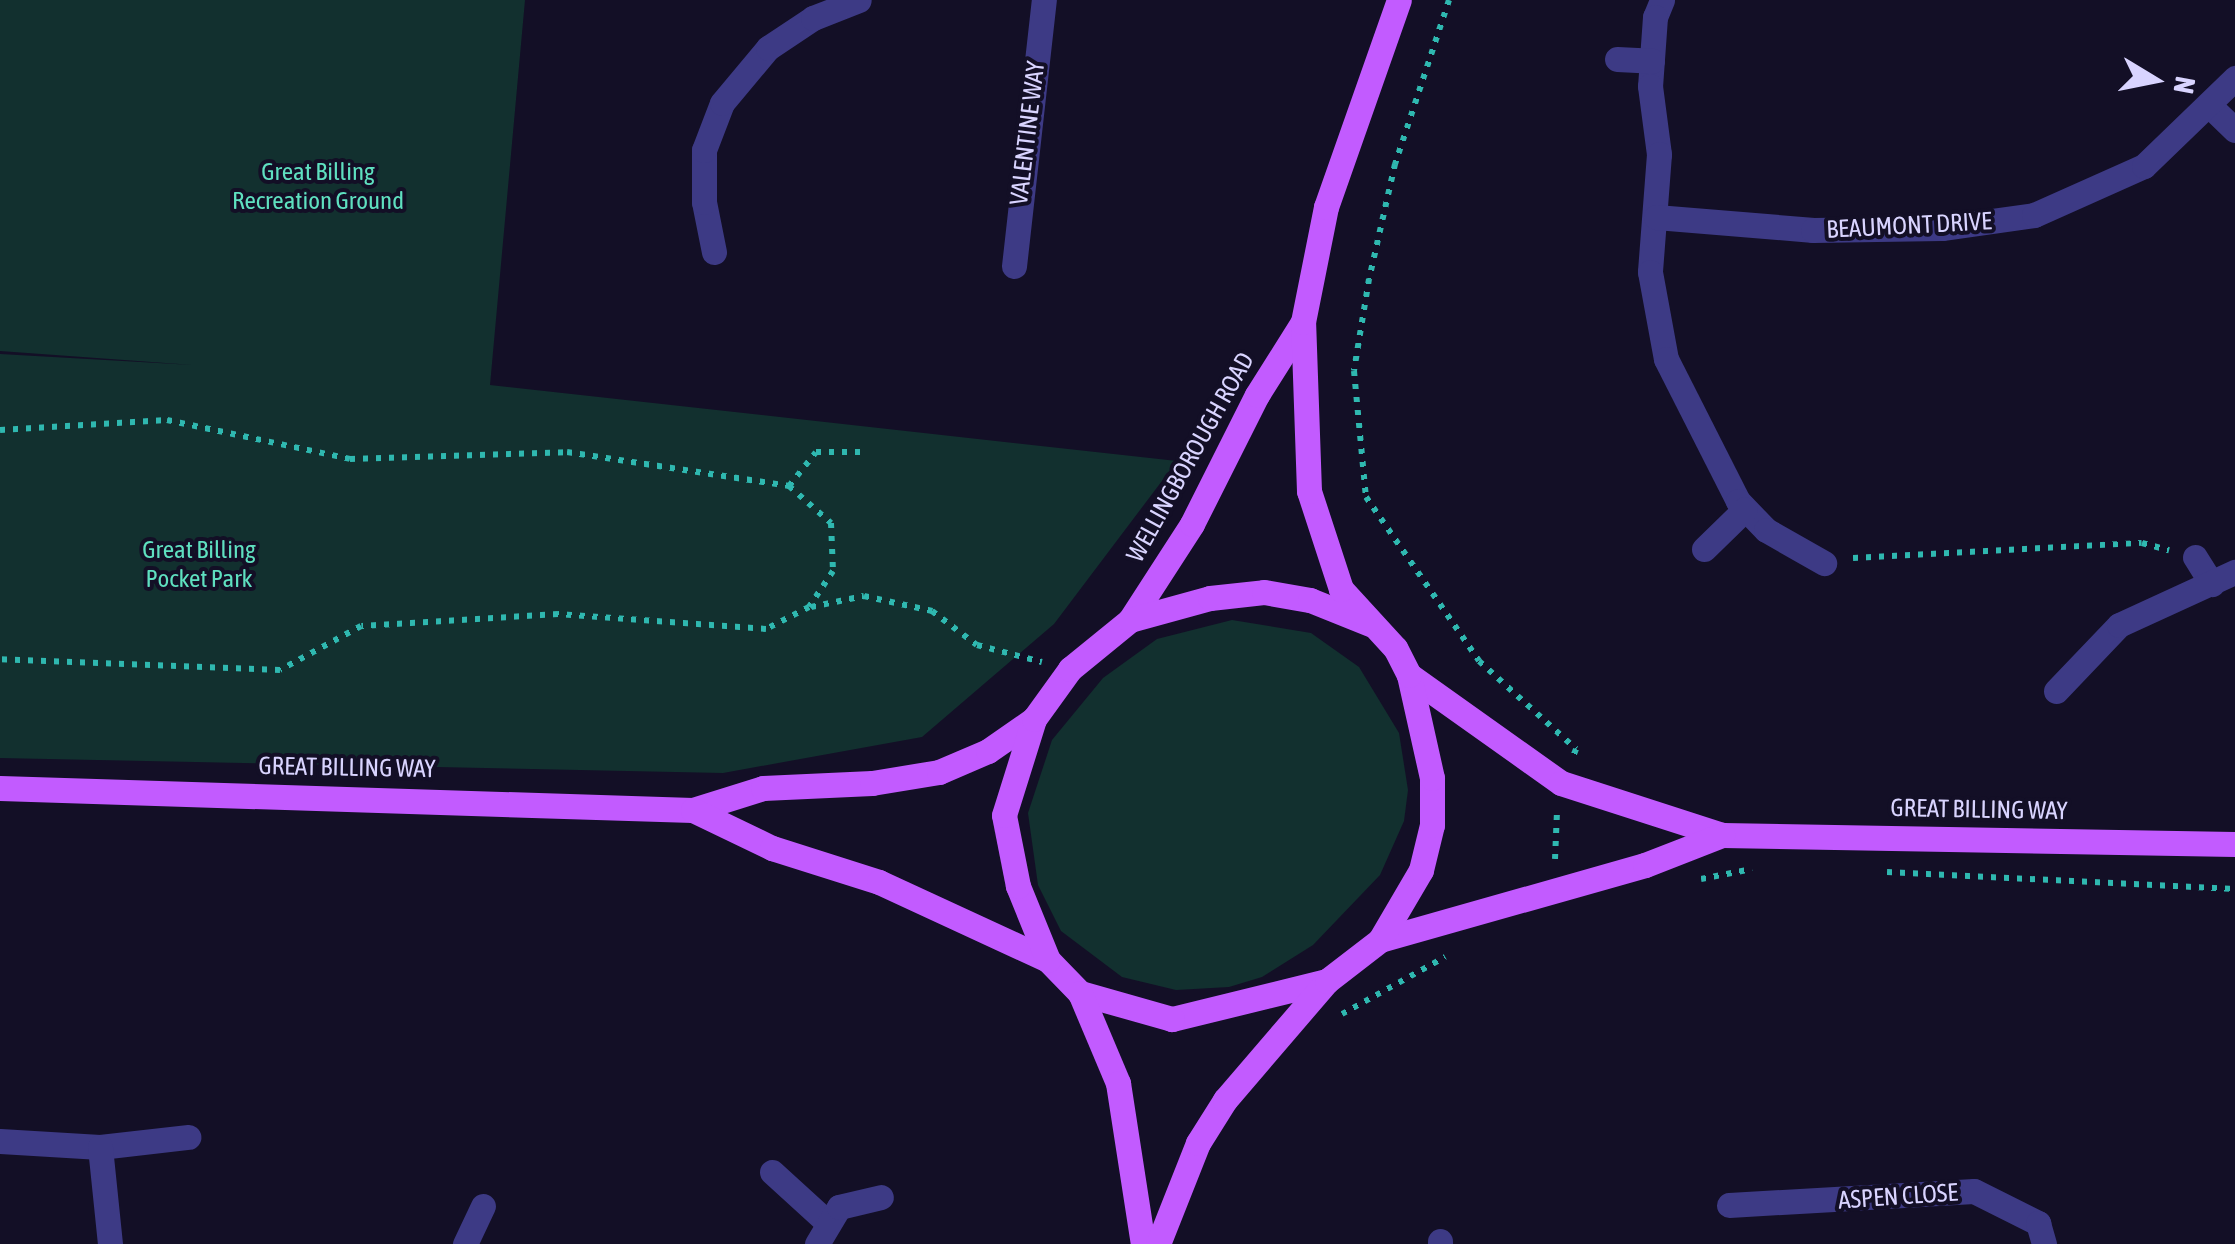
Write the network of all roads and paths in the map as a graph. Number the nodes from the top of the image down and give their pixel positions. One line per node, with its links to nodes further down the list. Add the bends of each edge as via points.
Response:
1 (860, 0): 12 (street, via 813,18 768,48 722,103 704,150)
2 (1044, 0): 13 (street, VALENTINE WAY)
3 (1398, 0): 14 (main road, WELLINGBOROUGH ROAD, via 1326,207)
4 (1449, 0): 31 (path, via 1395,164 1369,279 1354,371 1356,434 1366,497 1479,661 1576,749)
5 (1662, 0): 7 (street)
6 (1617, 59): 7 (street)
7 (1652, 60): 11 (street)
8 (2235, 78): 9 (street, BEAUMONT DRIVE)
9 (2211, 107): 10 (street); 11 (street, BEAUMONT DRIVE, via 2144,166 2034,215 1942,228 1813,230)
10 (2235, 130)
11 (1656, 217): 18 (street, via 1650,272 1666,359)
12 (714, 252)
13 (1014, 266)
14 (1303, 322): 24 (main road, WELLINGBOROUGH ROAD, via 1257,395 1192,524); 25 (main road, WELLINGBOROUGH ROAD, via 1309,490 1341,588)
15 (0, 430): 17 (path, via 167,420 350,459 567,452)
16 (866, 452): 17 (path, via 816,452)
17 (790, 486): 23 (path, via 831,523 833,570)
18 (1745, 509): 19 (street); 21 (street, via 1766,530)
19 (1704, 550)
20 (2195, 557): 21 (path, via 2142,543 1877,554); 22 (street)
21 (1824, 563)
22 (2224, 578): 29 (street, via 2119,625)
23 (809, 608): 26 (path, via 766,628 558,614 361,626 280,670); 27 (path, via 864,596 932,611 977,646)
24 (1130, 620): 25 (main road, via 1210,598 1264,592 1310,600); 27 (main road)
25 (1374, 626): 28 (main road, WELLINGBOROUGH ROAD)
26 (0, 659)
27 (1070, 669): 30 (main road)
28 (1410, 674): 35 (main road, GREAT BILLING WAY, via 1562,784); 42 (main road, via 1432,778 1432,825 1421,870)
29 (2056, 690)
30 (1034, 719): 33 (main road, GREAT BILLING WAY, via 988,751 939,772 763,788); 44 (main road, via 1004,815 1018,886)
31 (1567, 770)
32 (0, 788): 33 (main road, GREAT BILLING WAY)
33 (693, 810): 44 (main road, GREAT BILLING WAY, via 772,848 880,882)
34 (1557, 810): 37 (path)
35 (1722, 835): 36 (main road, GREAT BILLING WAY); 42 (main road, GREAT BILLING WAY, via 1645,865)
36 (2235, 844)
37 (1555, 861)
38 (1875, 867): 41 (path)
39 (1760, 868): 40 (path)
40 (1697, 880)
41 (2235, 889)
42 (1380, 940): 45 (main road)
43 (1455, 952): 47 (path)
44 (1048, 960): 46 (main road)
45 (1327, 982): 46 (main road, via 1172,1018); 59 (main road, via 1225,1100 1198,1143)
46 (1080, 993): 58 (main road, via 1118,1083)
47 (1329, 1024)
48 (188, 1138): 50 (street)
49 (0, 1141): 50 (street)
50 (100, 1147): 56 (street)
51 (772, 1172): 55 (street)
52 (882, 1197): 55 (street, via 839,1208)
53 (1729, 1205): 60 (street, ASPEN CLOSE, via 1974,1191 2038,1223)
54 (483, 1206): 57 (street)
55 (822, 1233)
56 (110, 1244)
57 (464, 1244)
58 (1143, 1244)
59 (1158, 1244)
60 (2044, 1244)

